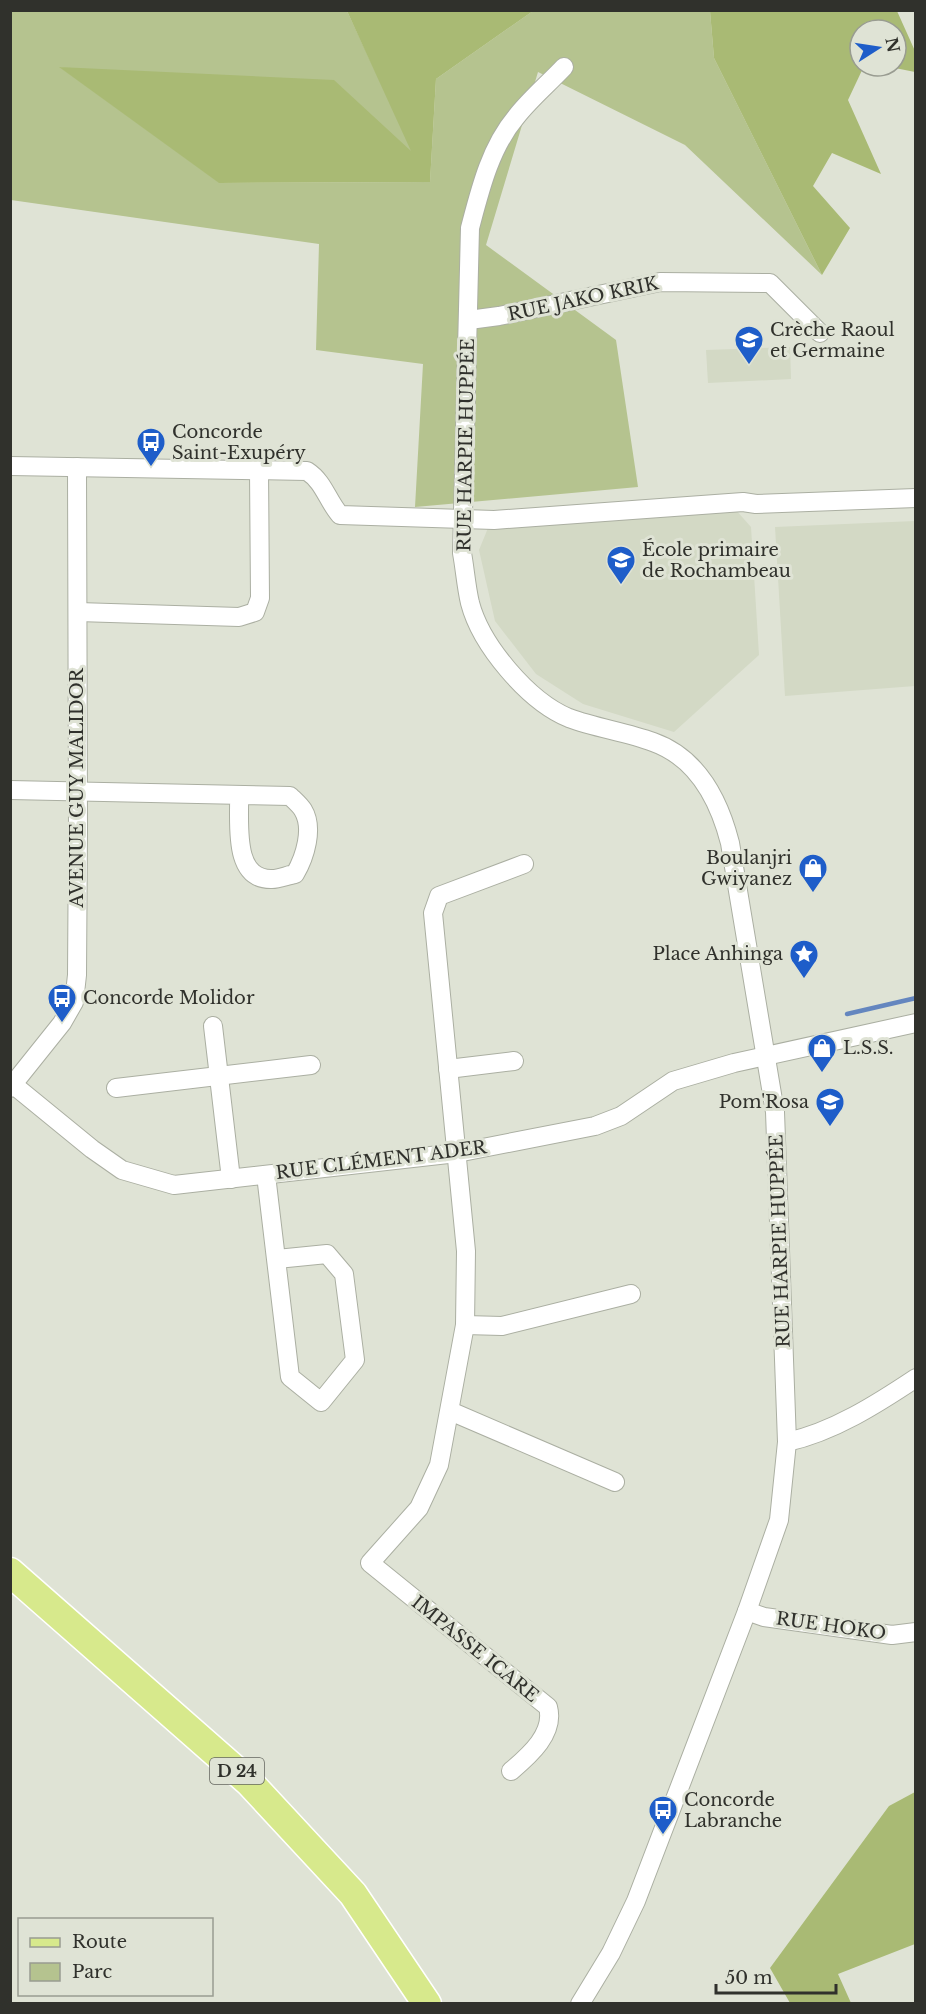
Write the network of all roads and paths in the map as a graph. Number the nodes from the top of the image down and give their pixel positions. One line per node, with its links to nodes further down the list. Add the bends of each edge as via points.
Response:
1 (564, 67): 2 (street, RUE HARPIE HUPPÉE, via 515,118 495,152 479,192 470,228)
2 (469, 320): 3 (street, RUE JAKO KRIK, via 660,282 770,283); 8 (street, RUE HARPIE HUPPÉE)
3 (820, 333)
4 (10, 466): 5 (street)
5 (77, 467): 6 (street); 9 (street, AVENUE GUY MALIDOR)
6 (259, 470): 8 (street, via 307,471 325,488 340,515); 9 (street, via 260,598 255,612 239,617)
7 (915, 498): 8 (street, via 743,502)
8 (463, 521): 16 (street, RUE HARPIE HUPPÉE, via 462,553 471,604 493,651 523,687 568,717 655,743 678,755 706,781 722,812 730,843)
9 (78, 612): 11 (street, AVENUE GUY MALIDOR)
10 (10, 790): 11 (street)
11 (76, 792): 12 (street); 21 (street, AVENUE GUY MALIDOR, via 74,1002)
12 (239, 796): 12 (street, via 242,857 253,873 271,879 295,874 305,858 304,811 290,796)
13 (524, 864): 19 (street, via 439,896 433,913)
14 (915, 1023): 16 (street, RUE CLÉMENT ADER)
15 (213, 1026): 20 (street)
16 (766, 1056): 23 (street, RUE CLÉMENT ADER, via 673,1081 621,1116 595,1126); 31 (street, RUE HARPIE HUPPÉE, via 775,1112)
17 (514, 1061): 19 (street)
18 (311, 1065): 20 (street)
19 (448, 1069): 23 (street)
20 (219, 1077): 22 (street); 25 (street)
21 (12, 1085): 25 (street, RUE CLÉMENT ADER, via 122,1170 174,1185)
22 (116, 1088)
23 (457, 1153): 24 (street, RUE CLÉMENT ADER); 28 (street, via 466,1251)
24 (266, 1175): 25 (street, RUE CLÉMENT ADER); 26 (street)
25 (231, 1179)
26 (277, 1259): 26 (street, via 327,1254 344,1274 355,1360 321,1402 290,1377)
27 (631, 1294): 28 (street, via 502,1326)
28 (465, 1325): 30 (street)
29 (915, 1378): 31 (street, via 811,1437)
30 (450, 1411): 32 (street); 36 (street, IMPASSE ICARE, via 439,1465 419,1508 370,1563 548,1707 551,1720 547,1731)
31 (787, 1442): 34 (street, RUE HARPIE HUPPÉE, via 779,1520)
32 (615, 1482)
33 (10, 1572): 37 (main road, D 24, via 249,1782 353,1894)
34 (747, 1611): 35 (street, RUE HOKO, via 764,1617 892,1635); 38 (street, RUE HARPIE HUPPÉE, via 636,1901)
35 (915, 1632)
36 (512, 1771)
37 (427, 2004)
38 (580, 2004)

